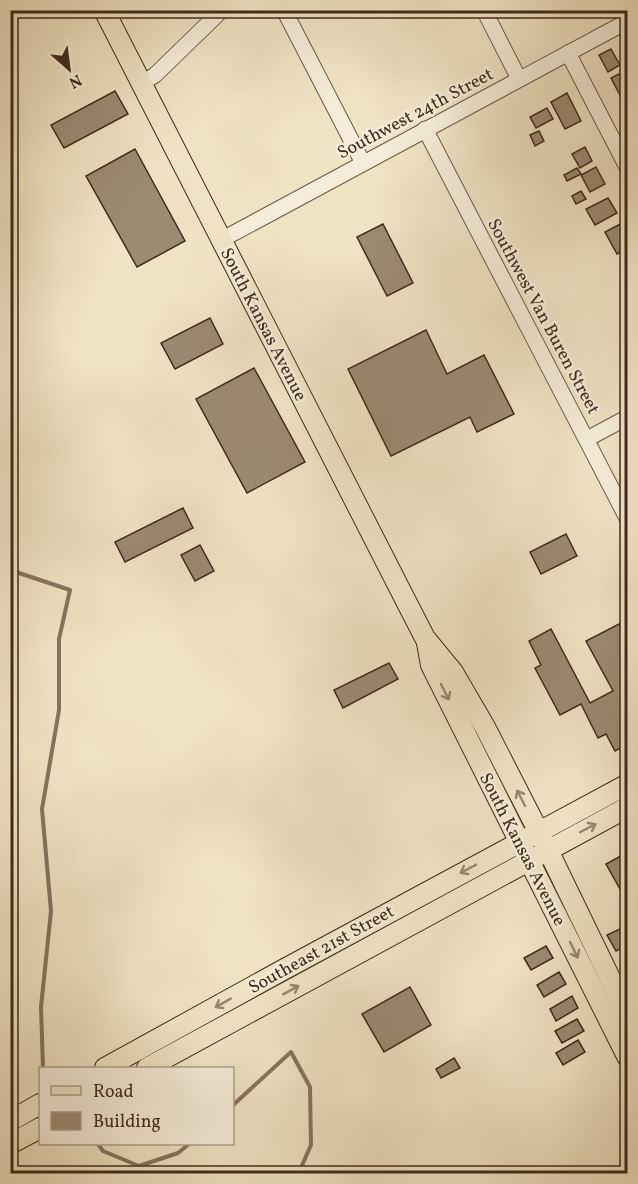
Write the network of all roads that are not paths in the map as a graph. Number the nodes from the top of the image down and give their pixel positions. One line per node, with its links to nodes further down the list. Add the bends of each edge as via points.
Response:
1 (104, 10): 8 (main road, South Kansas Avenue)
2 (222, 10): 8 (street)
3 (284, 10): 10 (street)
4 (484, 10): 7 (street)
5 (627, 21): 6 (street, Southwest 24th Street)
6 (568, 53): 7 (street, Southwest 24th Street); 11 (street)
7 (519, 79): 9 (street, Southwest 24th Street)
8 (141, 84): 12 (main road, South Kansas Avenue)
9 (425, 129): 10 (street, Southwest 24th Street); 14 (street, Southwest Van Buren Street)
10 (363, 163): 12 (street, Southwest 24th Street)
11 (627, 169)
12 (221, 240): 16 (main road, South Kansas Avenue)
13 (627, 417): 14 (street)
14 (586, 439): 15 (street, Southwest Van Buren Street)
15 (627, 520)
16 (425, 638): 19 (main road, South Kansas Avenue, one-way to 16, via 453,672); 20 (main road, South Kansas Avenue, one-way to 20, via 431,665)
17 (627, 784): 19 (main road, Southeast 21st Street)
18 (627, 807): 21 (main road, Southeast 21st Street, one-way to 18)
19 (538, 831): 20 (main road, Southeast 21st Street); 21 (main road, South Kansas Avenue)
20 (520, 841): 22 (main road, South Kansas Avenue); 27 (main road, Southeast 21st Street, one-way to 27)
21 (548, 850): 22 (main road, Southeast 21st Street); 23 (main road, South Kansas Avenue)
22 (529, 860): 24 (main road, South Kansas Avenue, one-way to 24); 28 (main road, Southeast 21st Street, one-way to 22)
23 (622, 988): 24 (street); 25 (main road, South Kansas Avenue)
24 (598, 1001): 26 (main road, South Kansas Avenue)
25 (627, 1015)
26 (627, 1058)
27 (107, 1067)
28 (149, 1067)
29 (39, 1105): 30 (main road)
30 (10, 1120)
31 (39, 1129): 32 (main road)
32 (10, 1144)

